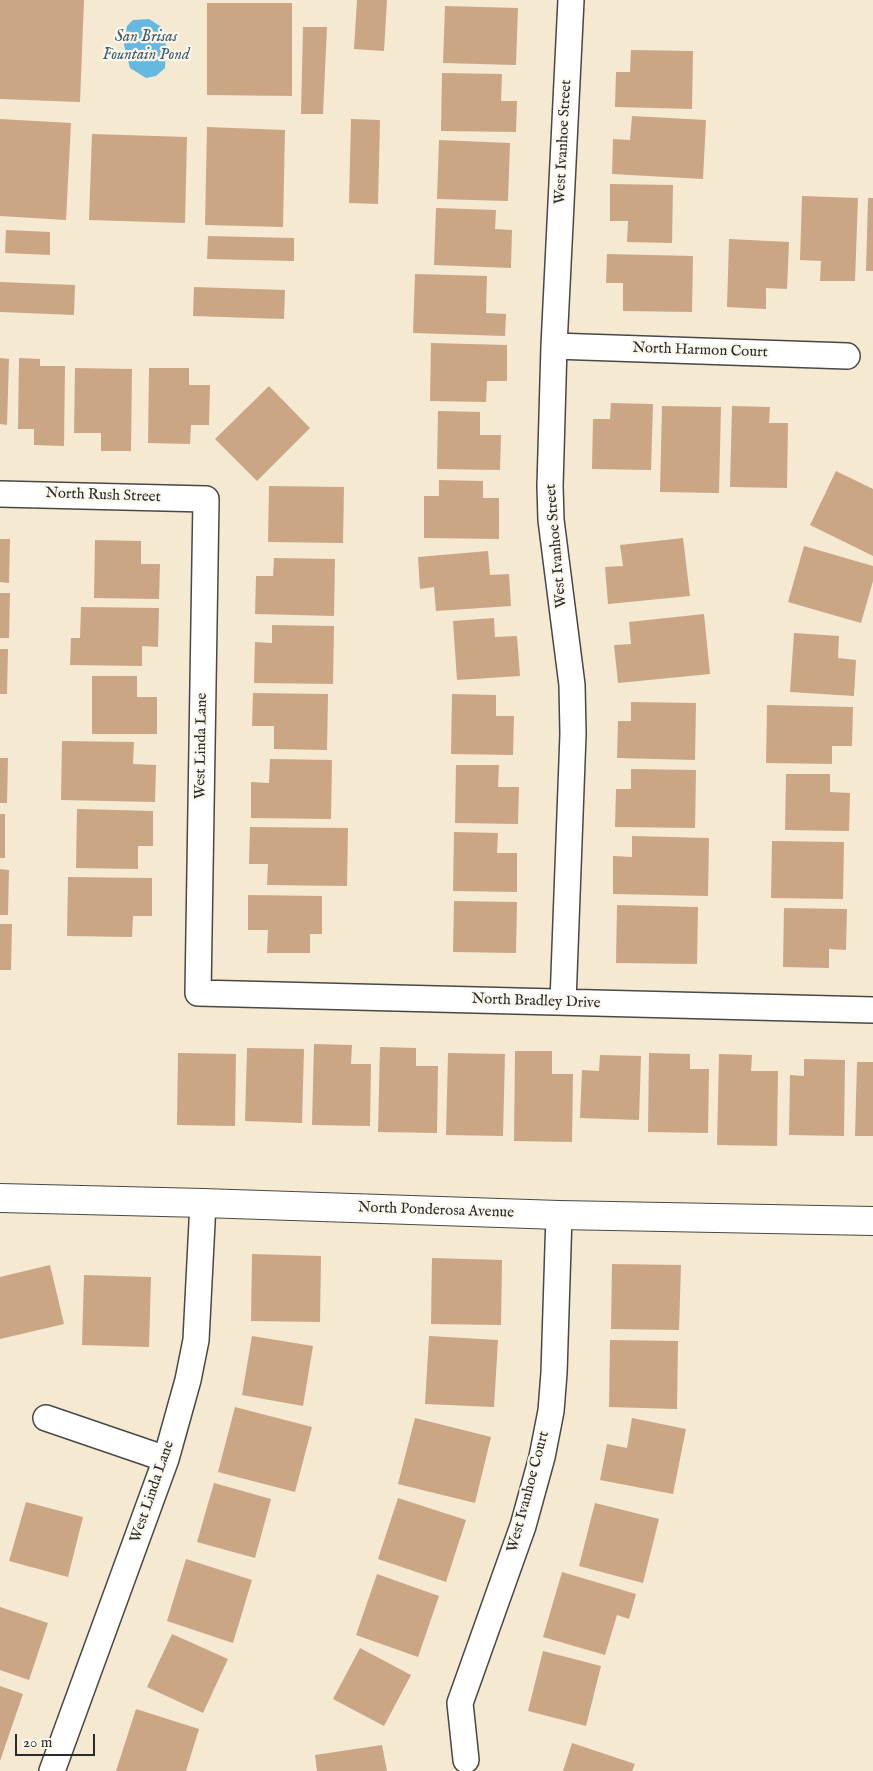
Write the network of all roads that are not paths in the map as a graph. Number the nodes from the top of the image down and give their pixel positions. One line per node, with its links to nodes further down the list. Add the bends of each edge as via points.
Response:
1 (571, 0): 2 (street, West Ivanhoe Street)
2 (554, 346): 3 (street, North Harmon Court); 7 (street, West Ivanhoe Street, via 551,520 572,685 573,734)
3 (846, 356)
4 (0, 494): 5 (street, North Rush Street)
5 (206, 499): 6 (street, West Linda Lane)
6 (198, 993): 7 (street, North Bradley Drive)
7 (563, 1002): 8 (street, North Bradley Drive)
8 (873, 1010)
9 (0, 1198): 10 (street, North Ponderosa Avenue)
10 (203, 1203): 11 (street, North Ponderosa Avenue); 14 (street, West Linda Lane, via 196,1340)
11 (559, 1215): 12 (street, North Ponderosa Avenue); 15 (street, West Ivanhoe Court, via 551,1411 523,1526 460,1703)
12 (873, 1221)
13 (46, 1418): 14 (street)
14 (166, 1459): 16 (street, West Linda Lane)
15 (466, 1760)
16 (52, 1771)

